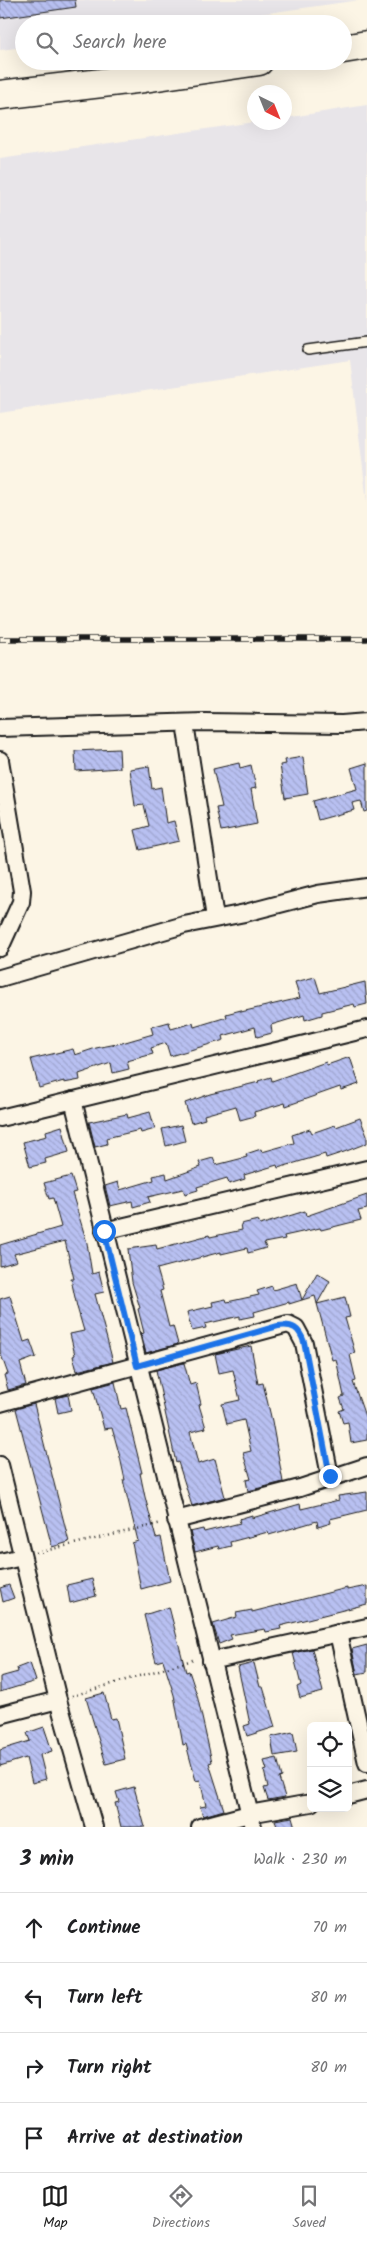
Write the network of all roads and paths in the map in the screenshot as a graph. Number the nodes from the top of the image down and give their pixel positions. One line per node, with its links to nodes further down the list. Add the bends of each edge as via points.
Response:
1 (367, 45): 2 (highway)
2 (352, 48)
3 (198, 70): 4 (highway)
4 (0, 95)
5 (367, 342): 6 (lane)
6 (308, 350)
7 (367, 722): 8 (street)
8 (185, 723): 9 (street); 12 (street)
9 (0, 728)
10 (0, 760): 13 (street, via 22,891 21,902)
11 (367, 887): 12 (street, via 318,894)
12 (215, 918): 14 (street)
13 (0, 948)
14 (0, 978)
15 (366, 1033): 16 (street)
16 (73, 1100): 17 (street); 19 (street)
17 (0, 1118)
18 (367, 1169): 19 (street)
19 (104, 1231): 20 (street)
20 (137, 1366): 21 (street); 24 (street, via 278,1326 288,1324 296,1328 304,1342); 25 (street)
21 (0, 1403)
22 (0, 1465): 26 (street)
23 (367, 1466): 24 (street)
24 (330, 1476): 25 (street, via 300,1488)
25 (176, 1520): 26 (path); 30 (street)
26 (22, 1556): 27 (street); 31 (street)
27 (0, 1562)
28 (367, 1627): 29 (street)
29 (338, 1633): 30 (street); 33 (street)
30 (210, 1658): 31 (path); 37 (street)
31 (58, 1700): 32 (street); 38 (street)
32 (0, 1715)
33 (367, 1763)
34 (367, 1790): 35 (street)
35 (352, 1794)
36 (307, 1805): 37 (street)
37 (251, 1821): 39 (street)
38 (94, 1827)
39 (200, 1827)

